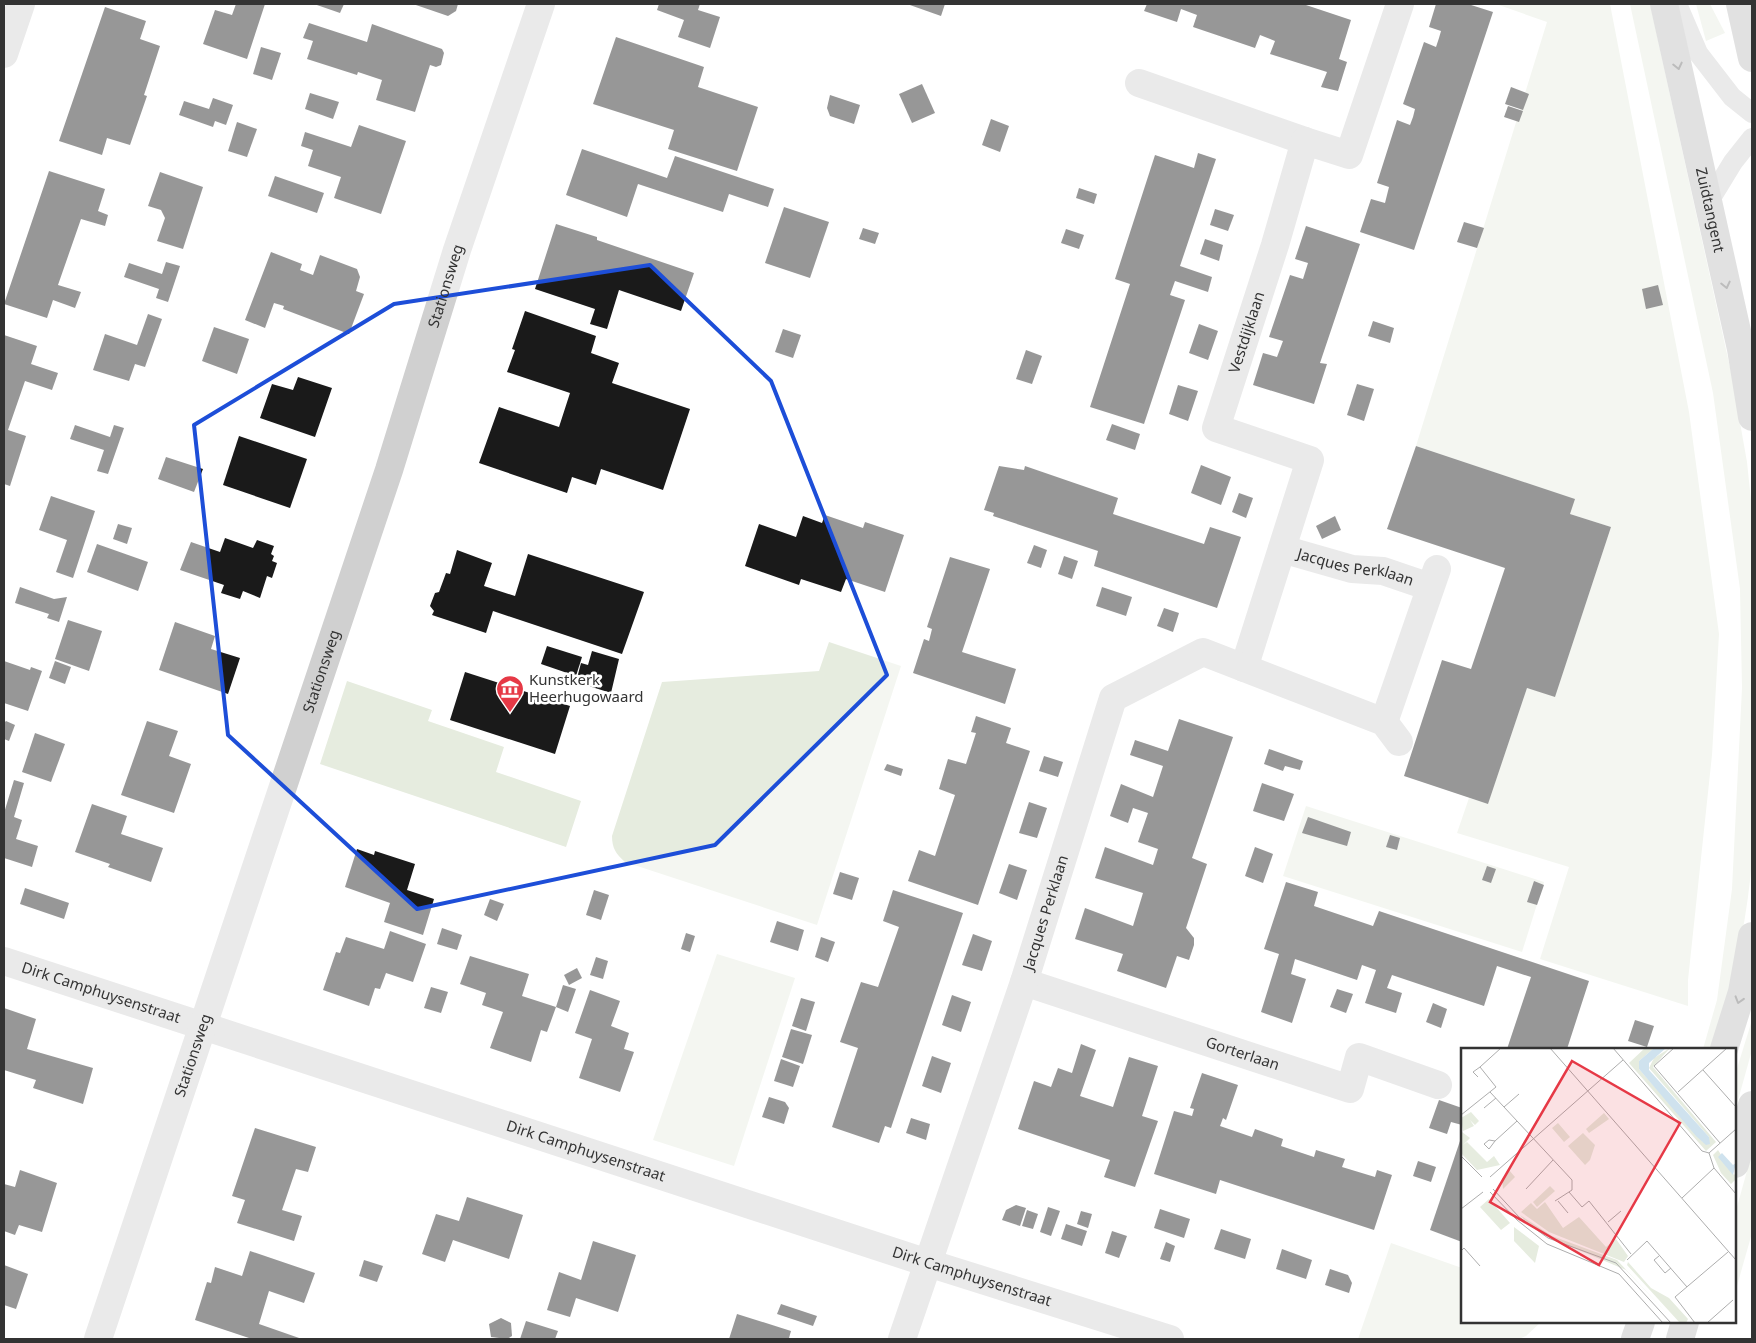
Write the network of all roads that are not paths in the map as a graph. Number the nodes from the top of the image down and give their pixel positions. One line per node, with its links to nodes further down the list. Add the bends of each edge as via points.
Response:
1 (21, 4): 7 (street)
2 (541, 4): 21 (street, Stationsweg, via 456,250 389,470)
3 (1400, 4): 12 (street, via 1349,155)
4 (1664, 4): 13 (main road, Zuidtangent, one-way to 13)
5 (1677, 4): 10 (lane, via 1702,59 1732,97)
6 (1745, 20): 8 (main road)
7 (4, 54)
8 (1752, 58)
9 (1139, 83): 12 (street)
10 (1752, 113)
11 (1752, 138): 13 (lane)
12 (1305, 141): 15 (street, Vestdijklaan, via 1216,428)
13 (1708, 203): 14 (main road, Zuidtangent, one-way to 14, via 1741,349)
14 (1752, 417)
15 (1310, 460): 16 (street, Jacques Perklaan)
16 (1282, 549): 17 (street, Jacques Perklaan); 17 (street, Jacques Perklaan, via 1352,569 1433,578 1391,732)
17 (1244, 668): 20 (street, Jacques Perklaan, via 1204,652 1112,698)
18 (1752, 936): 22 (main road, one-way to 22, via 1742,992)
19 (4, 961): 21 (street, Dirk Camphuysenstraat)
20 (1024, 982): 23 (street, Gorterlaan, via 1350,1089 1359,1057); 26 (street, Jacques Perklaan)
21 (202, 1028): 26 (street, Dirk Camphuysenstraat); 29 (street, Stationsweg)
22 (1724, 1048)
23 (1438, 1085)
24 (1752, 1105): 25 (main road)
25 (1736, 1161)
26 (928, 1263): 30 (street, Jacques Perklaan); 31 (street, Dirk Camphuysenstraat)
27 (1641, 1323): 32 (main road)
28 (1685, 1323): 33 (main road)
29 (98, 1339)
30 (902, 1339)
31 (1170, 1339)
32 (1635, 1339)
33 (1680, 1339)

